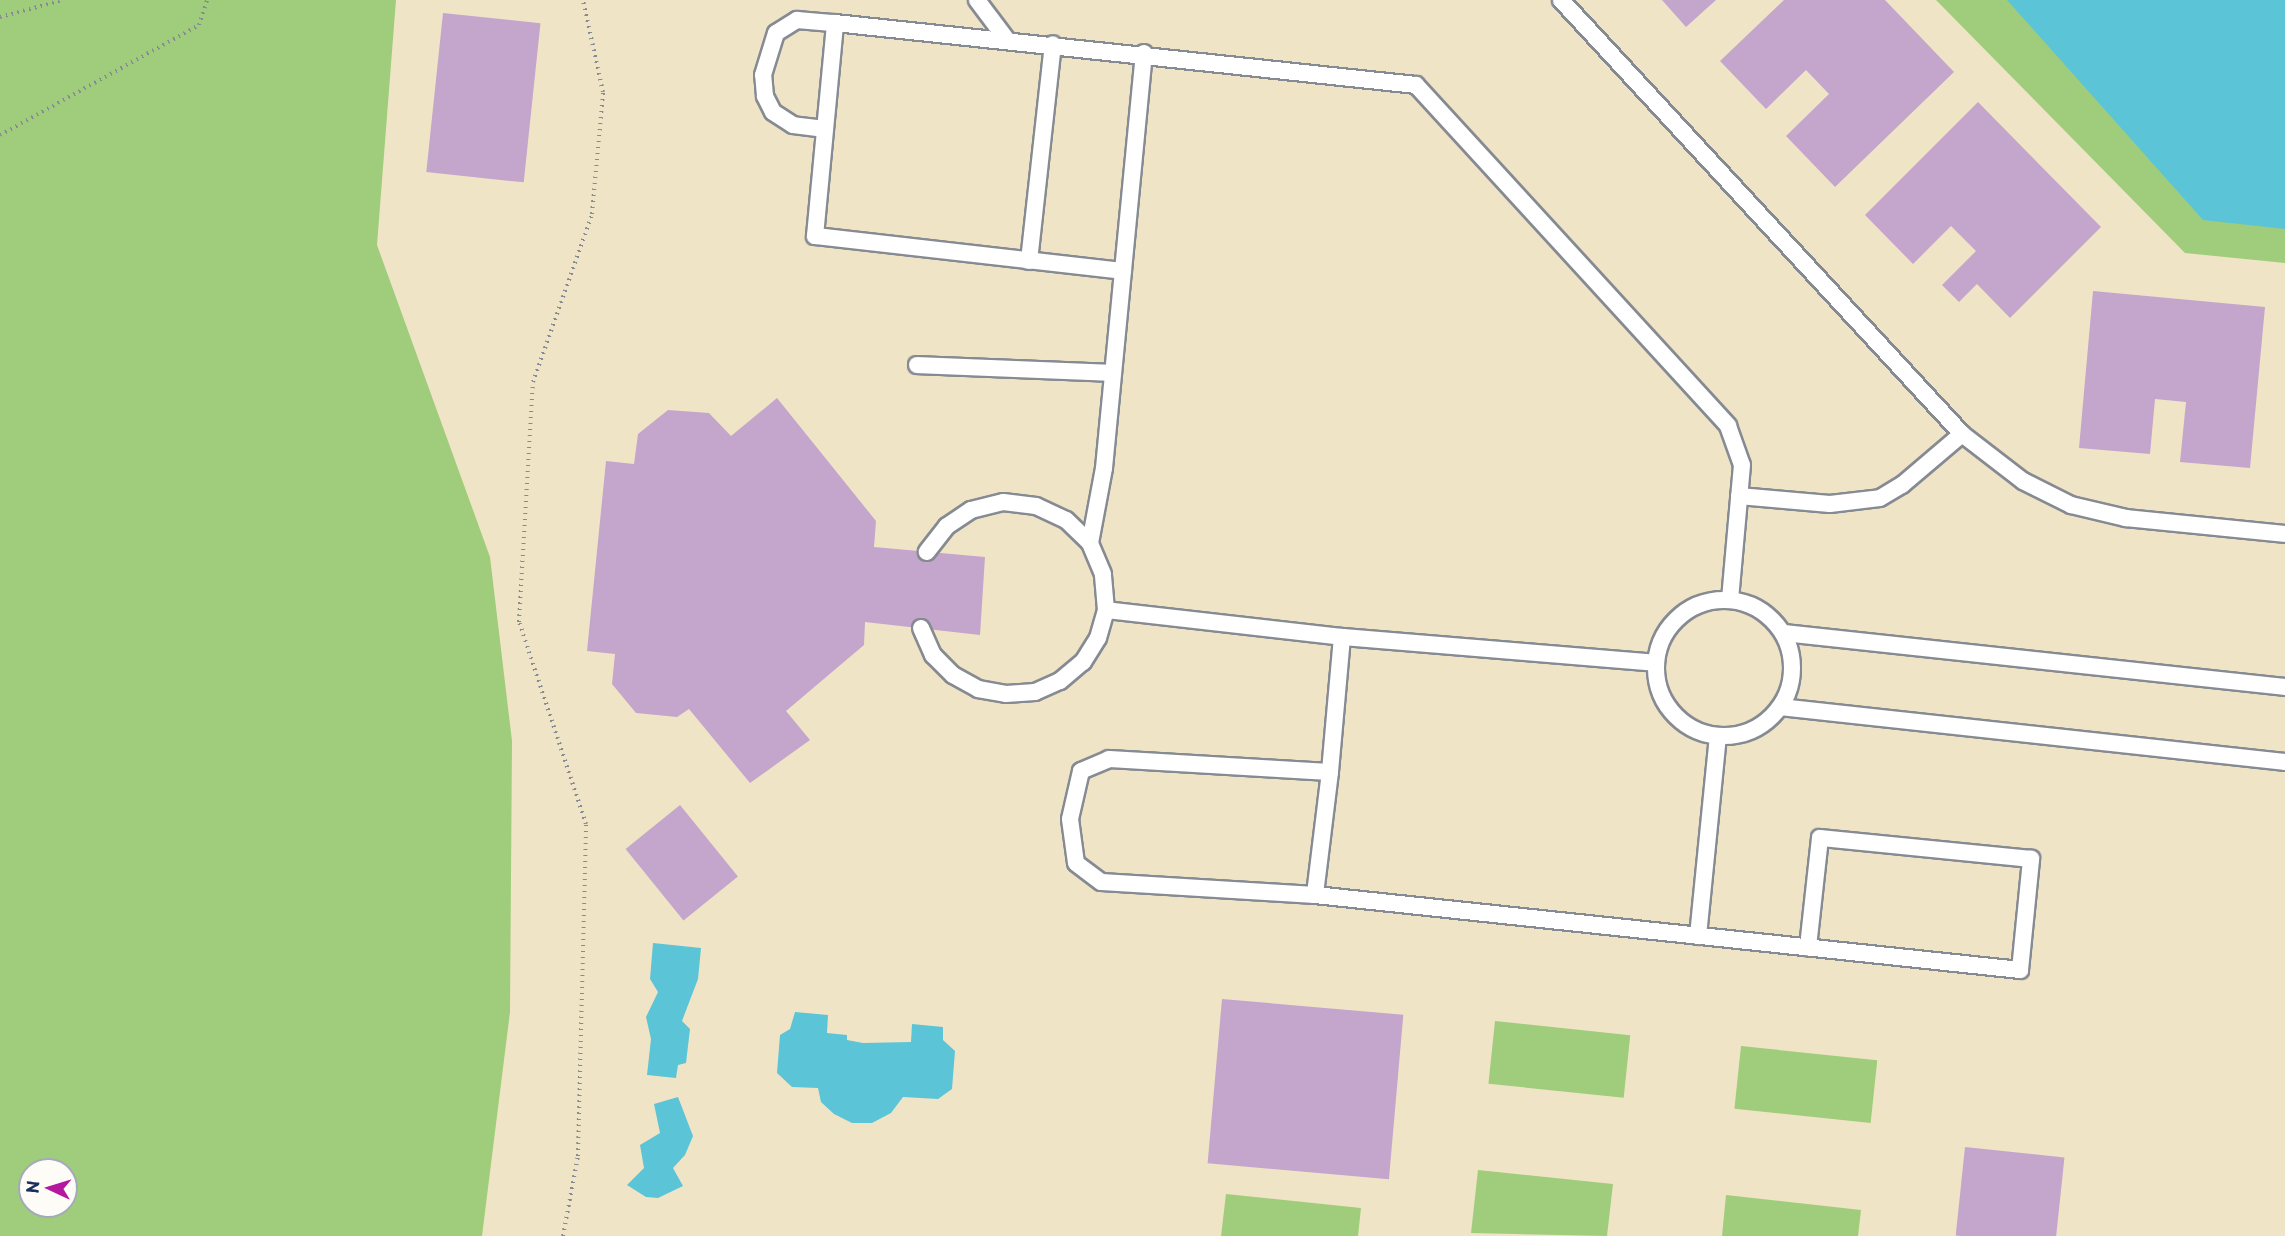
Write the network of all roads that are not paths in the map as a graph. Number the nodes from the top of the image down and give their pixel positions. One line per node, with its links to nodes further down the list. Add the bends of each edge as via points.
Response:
1 (977, 0): 4 (lane)
2 (1561, 0): 12 (lane)
3 (835, 22): 4 (lane); 7 (lane); 7 (lane, via 796,20 776,33 763,75 765,96 773,112 793,125)
4 (1007, 40): 5 (lane)
5 (1053, 44): 6 (lane); 8 (lane)
6 (1144, 53): 9 (lane); 13 (lane, via 1416,85 1728,426 1742,465)
7 (825, 129): 8 (lane, via 815,236)
8 (1029, 261): 9 (lane)
9 (1123, 271): 11 (lane)
10 (917, 365): 11 (lane)
11 (1113, 373): 15 (lane, via 1104,468)
12 (1962, 434): 13 (lane, via 1902,485 1880,498 1830,504); 14 (lane, via 2023,481 2071,505 2126,518)
13 (1739, 496): 17 (lane)
14 (2285, 534)
15 (1089, 543): 16 (lane, via 1066,520 1036,506 1003,502 971,510 947,526); 18 (lane, via 1103,574)
16 (927, 552)
17 (1730, 599): 20 (lane, via 1751,604 1770,616); 22 (lane, via 1708,600 1688,609 1672,623 1661,642)
18 (1106, 610): 19 (lane, via 1098,638 1083,662 1060,681 1035,692 1006,694 978,689 953,675 933,655); 21 (lane)
19 (921, 628)
20 (1784, 633): 23 (lane); 24 (lane, via 1793,671)
21 (1342, 637): 22 (lane); 27 (lane)
22 (1656, 663): 25 (lane, via 1658,684 1666,704 1697,731)
23 (2285, 687)
24 (1780, 707): 25 (lane, via 1753,730); 26 (lane)
25 (1718, 736): 29 (lane)
26 (2285, 762)
27 (1330, 772): 28 (lane); 28 (lane, via 1109,759 1081,771 1070,819 1076,863 1101,882)
28 (1315, 895): 29 (lane)
29 (1698, 936): 30 (lane)
30 (1808, 947): 30 (lane, via 2020,970 2031,859 1820,838)

